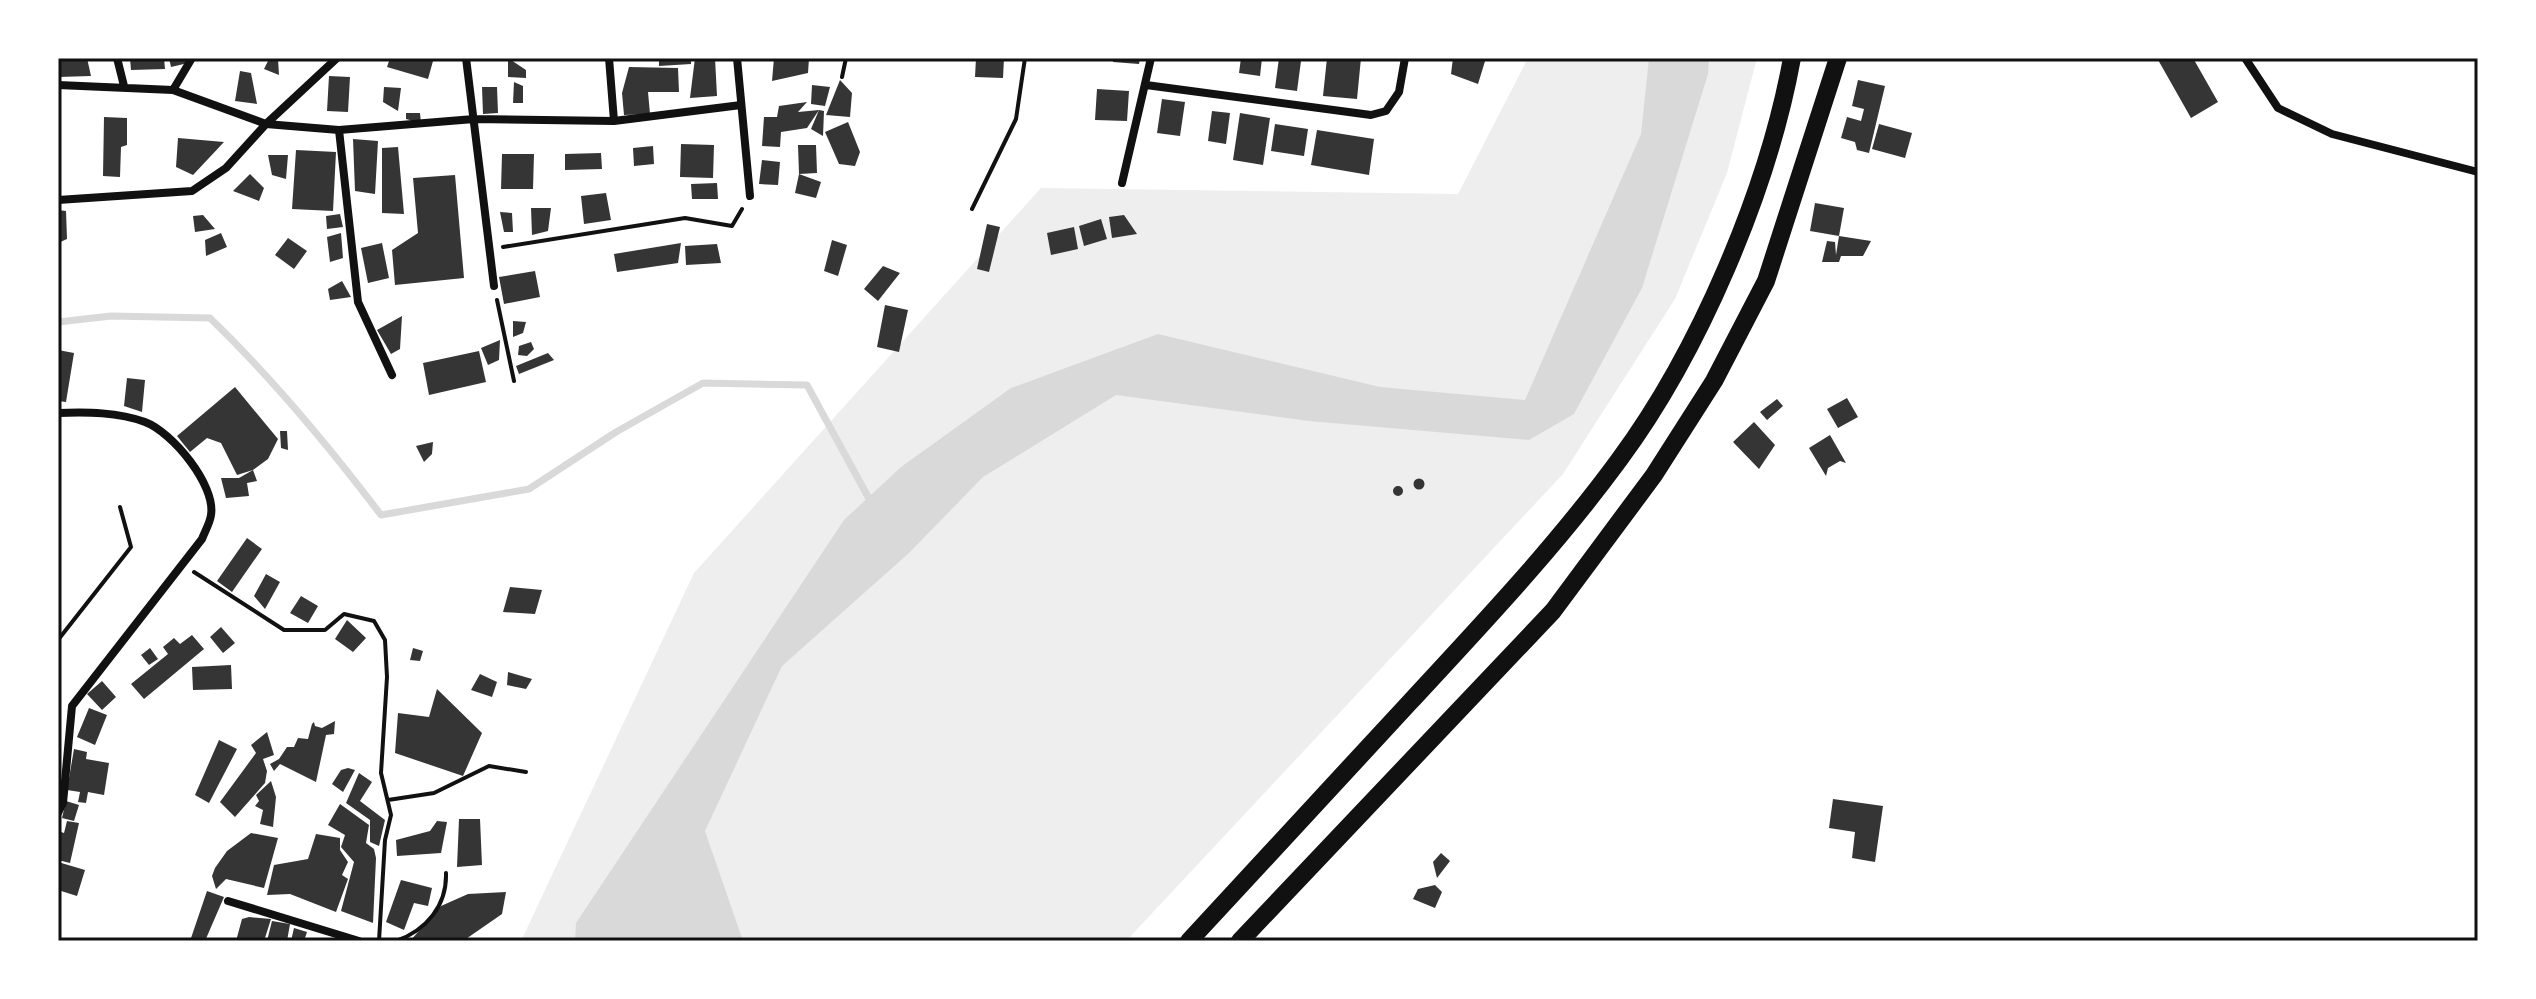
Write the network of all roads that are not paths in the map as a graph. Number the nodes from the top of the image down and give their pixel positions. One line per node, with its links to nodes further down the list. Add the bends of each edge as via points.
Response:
1 (117, 58): 14 (street)
2 (192, 58): 15 (street)
3 (337, 58): 19 (street)
4 (466, 58): 17 (street)
5 (609, 58): 18 (street)
6 (737, 58): 16 (street)
7 (1151, 58): 13 (street)
8 (1405, 58): 13 (street, via 1399,92 1386,111 1371,115)
9 (1792, 58): 31 (highway, via 1746,218 1691,342 1621,458 1537,564)
10 (1838, 58): 32 (highway, via 1766,281 1714,381 1654,475 1553,611)
11 (2245, 58): 21 (street, via 2278,108 2332,134)
12 (58, 85): 14 (street)
13 (1146, 85): 22 (street)
14 (124, 86): 15 (street)
15 (173, 90): 19 (street)
16 (741, 105): 18 (street); 23 (street)
17 (474, 119): 18 (street); 20 (street); 25 (street)
18 (614, 121)
19 (266, 124): 20 (street); 24 (street, via 226,168 192,191)
20 (339, 130): 26 (street, via 358,302)
21 (2478, 172)
22 (1122, 183)
23 (750, 196)
24 (58, 200)
25 (494, 286)
26 (392, 375)
27 (58, 413): 28 (street, via 97,412 147,423 187,455 209,494 211,514 202,539 72,706)
28 (58, 813)
29 (228, 901): 30 (street)
30 (359, 941)
31 (1189, 941)
32 (1240, 941)

